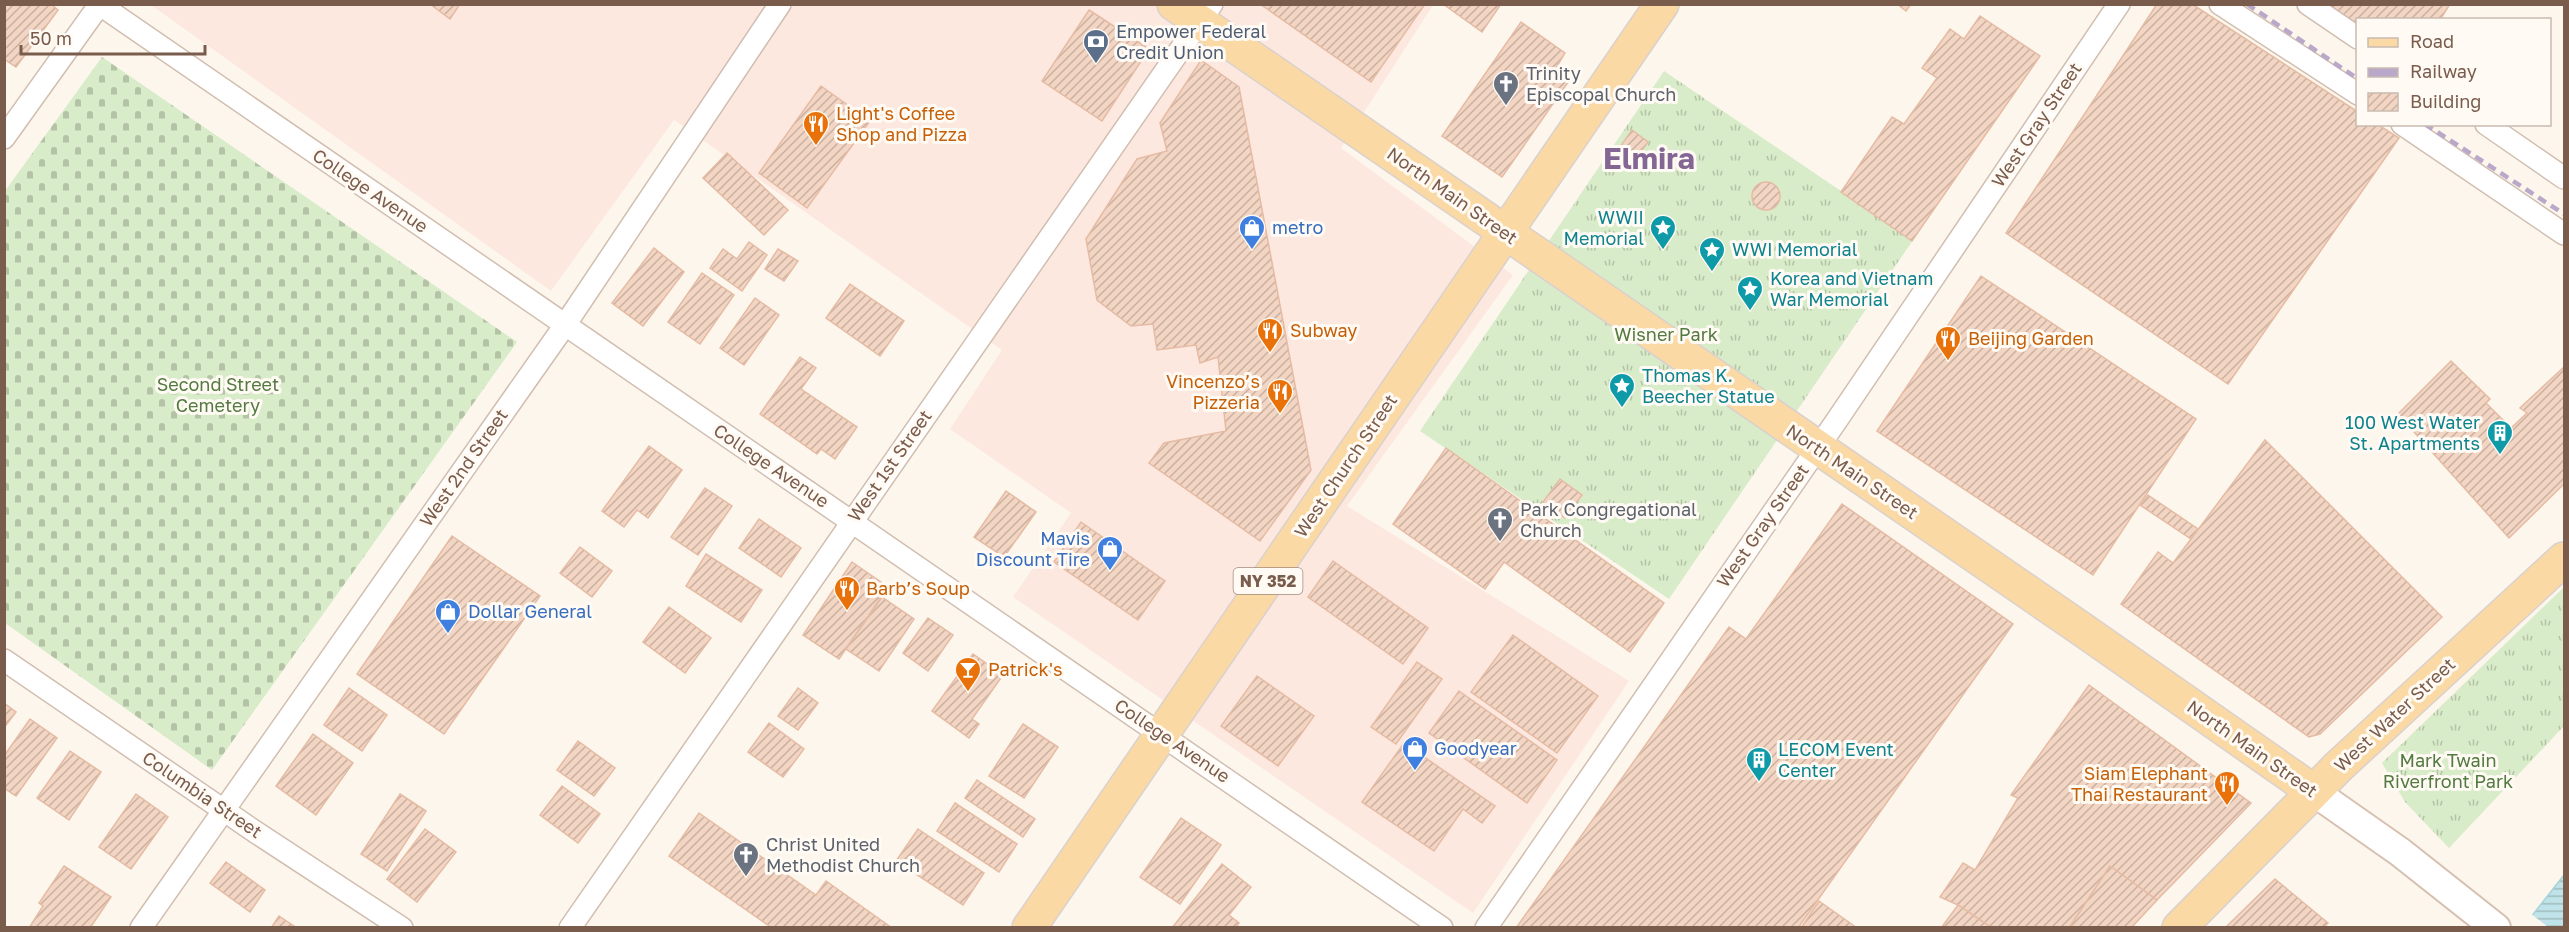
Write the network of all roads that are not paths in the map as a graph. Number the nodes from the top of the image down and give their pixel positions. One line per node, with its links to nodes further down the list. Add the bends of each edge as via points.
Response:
1 (780, 4): 16 (street, West 2nd Street)
2 (1662, 4): 14 (main road, West Church Street / NY 352)
3 (2119, 4): 17 (street, West Gray Street)
4 (2220, 4): 9 (street)
5 (2308, 4): 8 (street)
6 (100, 5): 12 (street); 16 (street, College Avenue)
7 (1195, 10): 14 (main road, North Main Street); 18 (street, West 1st Street)
8 (2356, 37)
9 (2356, 93)
10 (2406, 126): 15 (street)
11 (2489, 126): 13 (street)
12 (4, 138)
13 (2565, 178)
14 (1505, 233): 17 (main road, North Main Street); 21 (main road, West Church Street / NY 352)
15 (2565, 234)
16 (565, 324): 18 (street, College Avenue); 23 (street, West 2nd Street)
17 (1817, 447): 22 (main road, North Main Street); 29 (street, West Gray Street)
18 (851, 521): 21 (street, College Avenue); 26 (street, West 1st Street)
19 (2565, 559): 22 (main road, West Water Street)
20 (4, 660): 23 (street, Columbia Street)
21 (1163, 735): 27 (main road, West Church Street / NY 352); 28 (street, College Avenue)
22 (2313, 791): 30 (main road, West Water Street); 31 (main road, North Main Street)
23 (225, 810): 24 (street, West 2nd Street); 25 (street, Columbia Street)
24 (141, 927)
25 (402, 927)
26 (570, 927)
27 (1029, 927)
28 (1442, 927)
29 (1486, 927)
30 (2179, 927)
31 (2496, 927)

